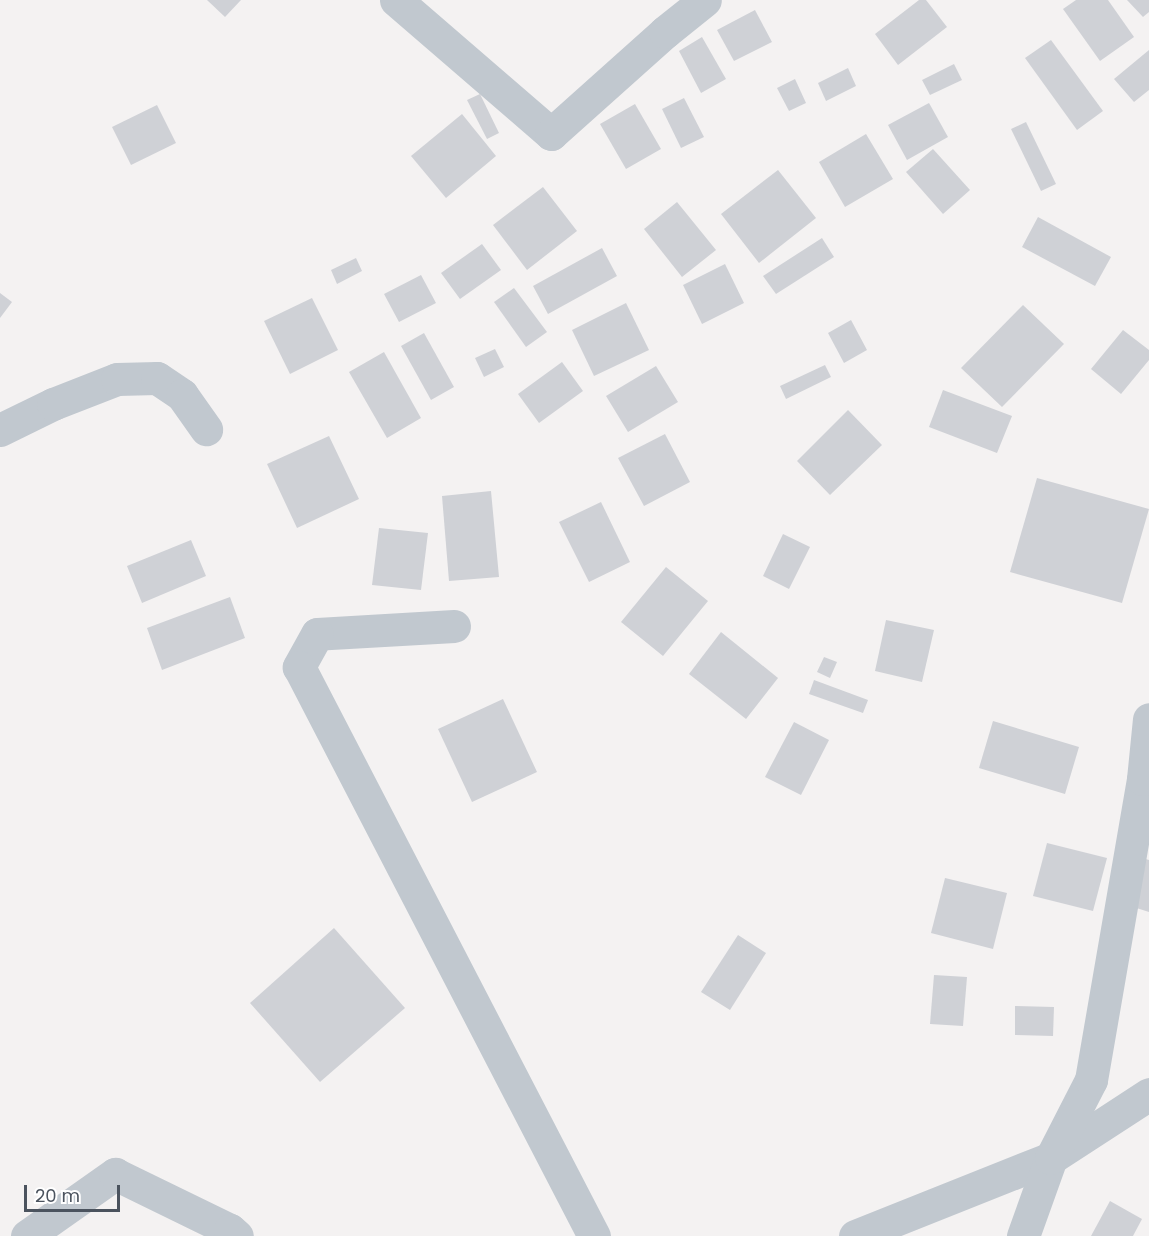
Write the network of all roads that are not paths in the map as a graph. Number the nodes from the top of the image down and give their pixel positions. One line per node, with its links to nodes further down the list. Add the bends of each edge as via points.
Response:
1 (396, 0): 2 (street, via 552,134)
2 (705, 0)
3 (206, 429): 4 (street, via 182,395 157,378 117,379 52,404)
4 (0, 430)
5 (454, 626): 11 (street, via 317,634 299,667)
6 (1149, 718): 8 (street, via 1143,779 1091,1080)
7 (1149, 1094): 8 (street)
8 (1052, 1158): 12 (street); 13 (street)
9 (27, 1236): 10 (street, via 115,1174)
10 (237, 1236)
11 (594, 1236)
12 (855, 1236)
13 (1023, 1236)

